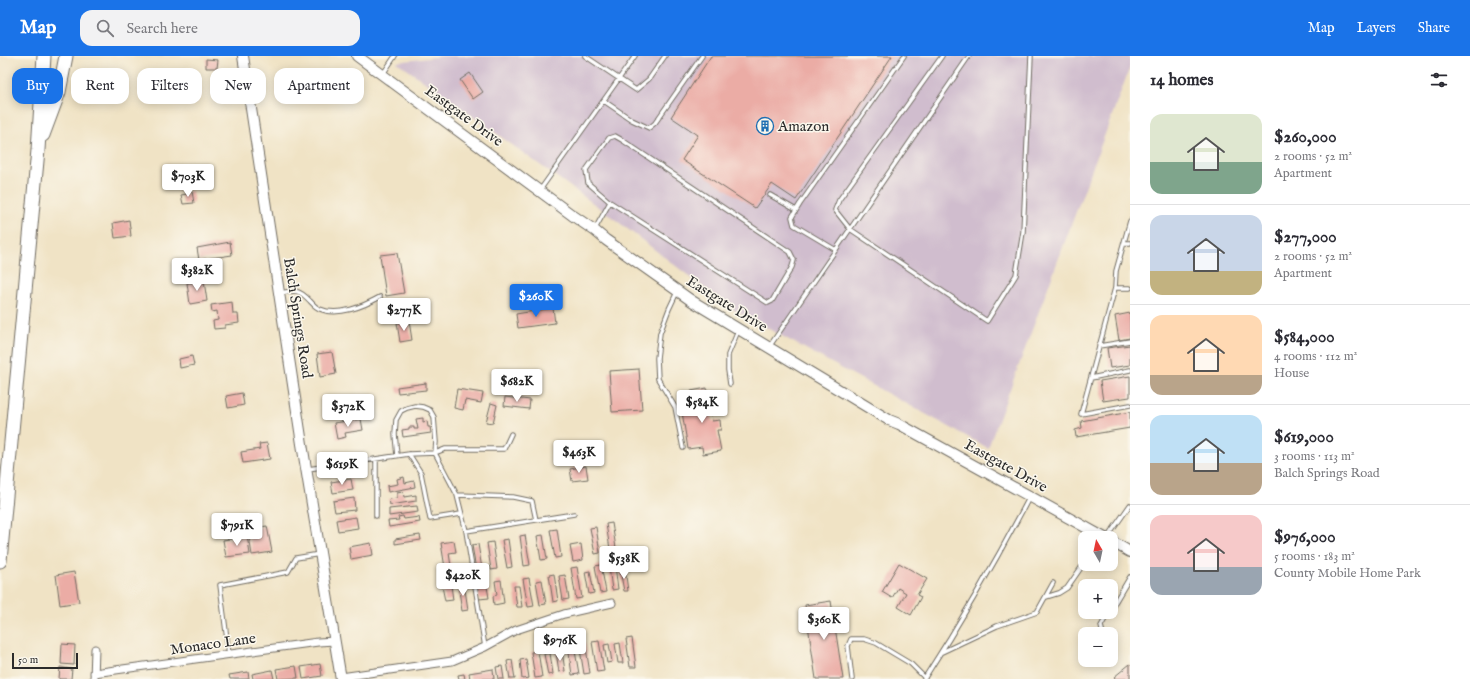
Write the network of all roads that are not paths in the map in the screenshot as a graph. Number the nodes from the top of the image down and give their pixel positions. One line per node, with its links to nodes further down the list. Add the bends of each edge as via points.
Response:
1 (44, 56): 17 (highway)
2 (66, 56): 17 (highway, via 59,92)
3 (243, 56): 31 (street, Balch Springs Road)
4 (357, 56): 14 (street, Eastgate Drive)
5 (395, 56): 14 (lane)
6 (585, 56): 15 (lane)
7 (635, 56): 15 (lane)
8 (665, 56): 15 (lane, via 649,79 636,90)
9 (702, 56): 16 (lane, via 649,128)
10 (904, 56): 21 (lane)
11 (942, 56): 23 (lane, via 839,200 835,210)
12 (969, 56): 23 (lane)
13 (1030, 56): 23 (lane, via 1022,239 1016,275 987,321)
14 (382, 74): 18 (street, Eastgate Drive)
15 (619, 79): 16 (lane)
16 (604, 101): 18 (lane)
17 (38, 150): 61 (highway)
18 (540, 191): 24 (street, Eastgate Drive)
19 (770, 195): 21 (lane)
20 (610, 202): 20 (lane, via 588,183 586,170 609,138 615,136 790,252 794,260 792,267 772,301 768,303); 24 (lane)
21 (796, 210): 27 (lane, via 792,218 794,224)
22 (1130, 221): 25 (lane)
23 (850, 229): 27 (lane)
24 (594, 230): 30 (street, Eastgate Drive)
25 (1124, 243): 26 (lane); 28 (lane, via 1116,271)
26 (1130, 243)
27 (836, 250): 36 (lane)
28 (1115, 288): 29 (lane); 35 (lane)
29 (1130, 288)
30 (678, 291): 33 (street, Eastgate Drive); 42 (lane, via 660,333 658,380 675,407)
31 (279, 293): 32 (lane, via 294,290 300,292 320,310 329,311 355,308); 47 (street, Balch Springs Road)
32 (380, 297)
33 (738, 330): 36 (street, Eastgate Drive); 39 (lane, via 728,355)
34 (1130, 341): 35 (lane)
35 (1099, 346): 38 (lane)
36 (769, 348): 49 (street, Eastgate Drive, via 889,420)
37 (1130, 370): 38 (lane)
38 (1091, 378): 40 (lane, via 1081,414)
39 (730, 384)
40 (1130, 405)
41 (511, 434): 43 (lane, via 504,449 445,449)
42 (683, 448)
43 (435, 452): 44 (lane); 45 (lane, via 434,417 430,410 415,406 401,411 396,420); 48 (lane)
44 (409, 454): 45 (lane); 51 (lane, via 422,473 430,519)
45 (397, 456): 46 (lane)
46 (376, 459): 47 (lane); 53 (lane)
47 (306, 469): 60 (street, Balch Springs Road)
48 (457, 495): 51 (lane); 54 (lane, via 513,497 532,501)
49 (1030, 497): 56 (street, Eastgate Drive); 71 (lane)
50 (1130, 506): 57 (lane)
51 (461, 514): 55 (lane)
52 (574, 514): 54 (lane)
53 (376, 516)
54 (536, 520): 55 (lane)
55 (466, 531): 69 (lane)
56 (1092, 531)
57 (1108, 531)
58 (1118, 546): 59 (street)
59 (1130, 552)
60 (321, 554): 68 (street, Balch Springs Road); 72 (lane, via 296,558 288,572 220,585)
61 (0, 561)
62 (1079, 571): 65 (lane, via 1067,588)
63 (1130, 577): 66 (lane)
64 (1053, 583): 65 (lane)
65 (1045, 597): 71 (lane, via 1037,612 998,626)
66 (1118, 597)
67 (612, 603): 69 (street, via 564,614 516,630)
68 (335, 641): 72 (street, Monaco Lane); 74 (street, Balch Springs Road)
69 (485, 647): 74 (street, via 452,661)
70 (95, 649): 73 (street)
71 (941, 652): 76 (lane)
72 (229, 655): 73 (street, Monaco Lane)
73 (94, 676)
74 (341, 678)
75 (852, 679): 76 (lane, via 848,646 851,639 864,639 876,643 911,664)
76 (924, 679)

